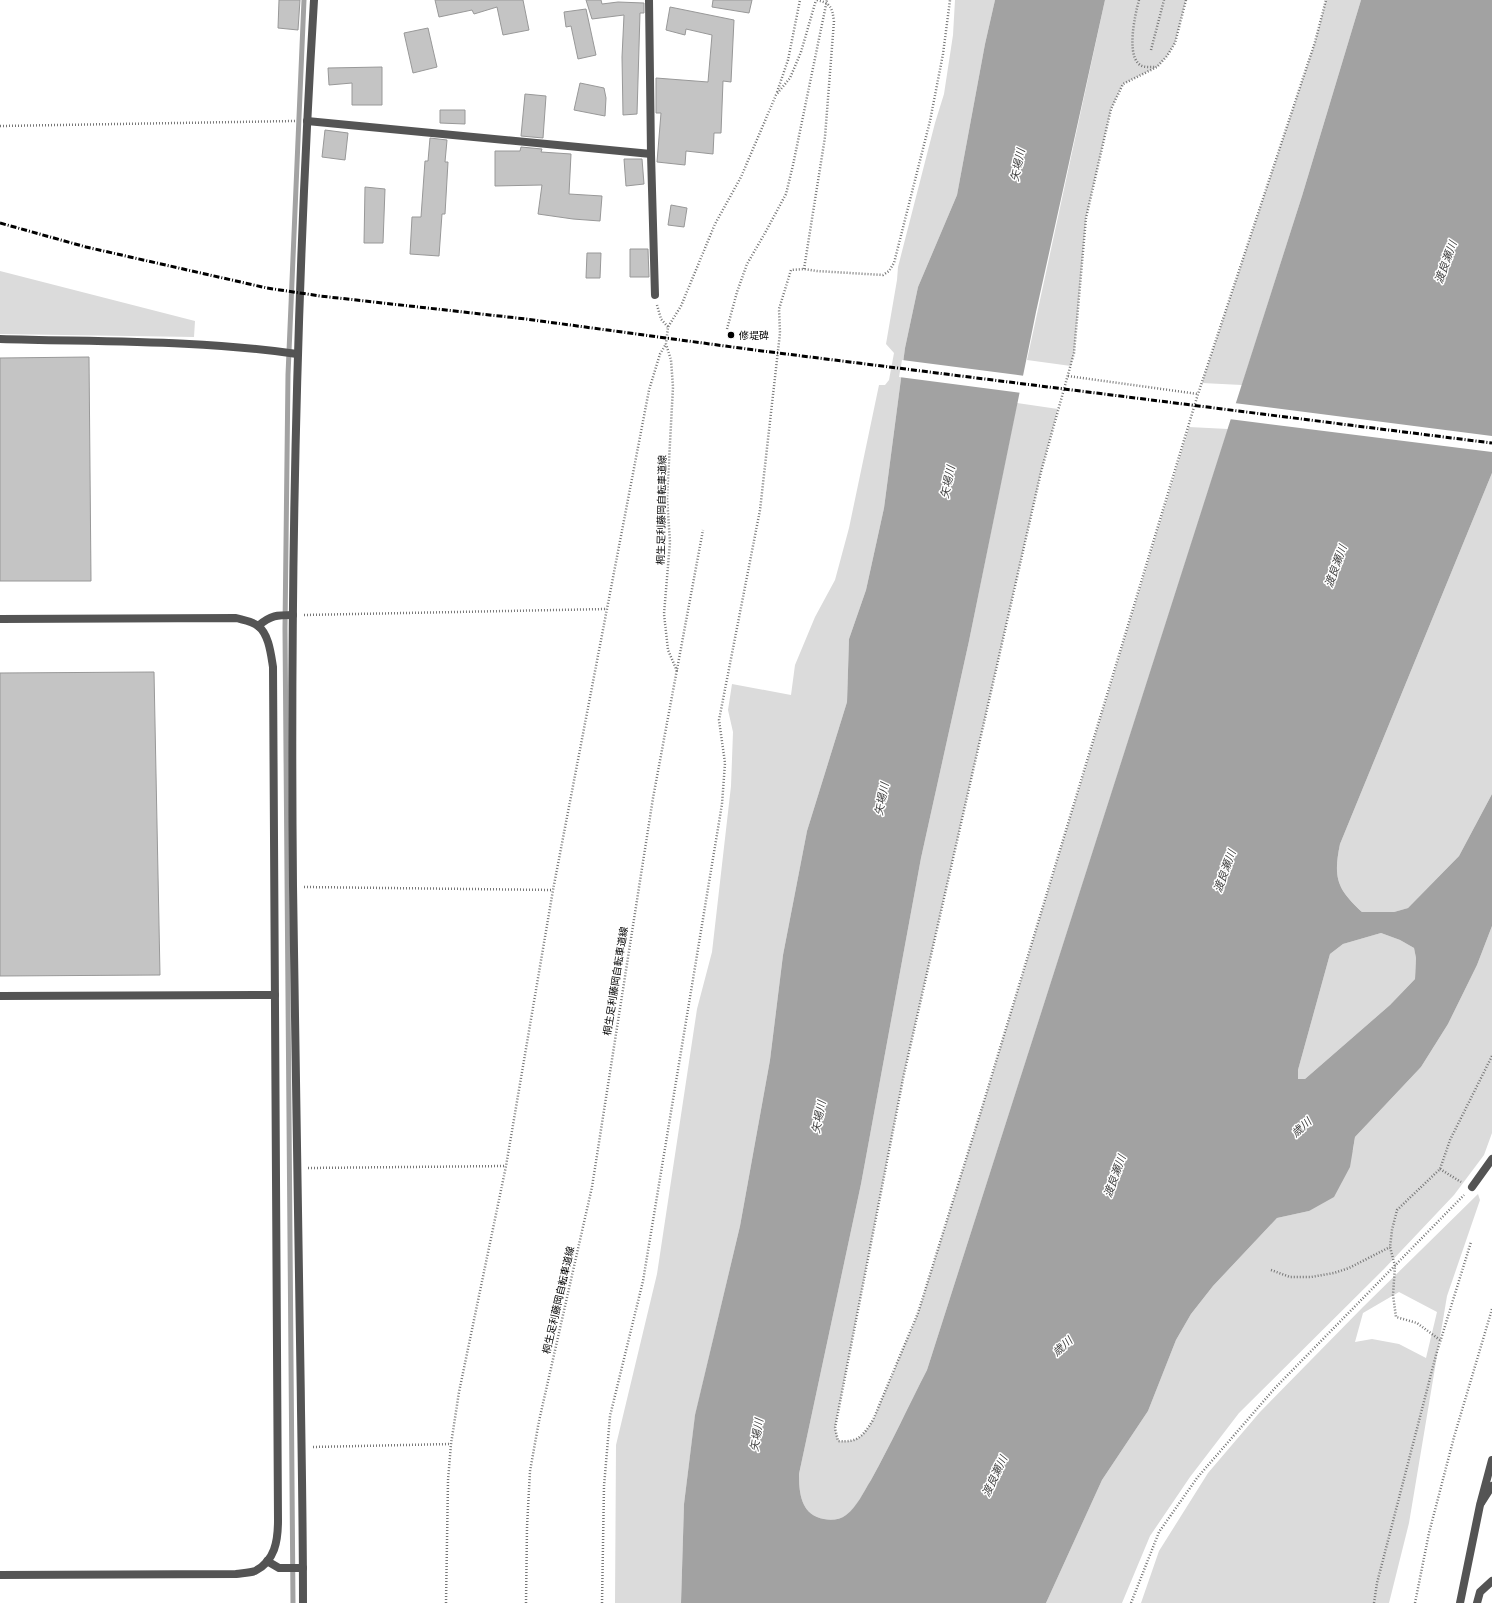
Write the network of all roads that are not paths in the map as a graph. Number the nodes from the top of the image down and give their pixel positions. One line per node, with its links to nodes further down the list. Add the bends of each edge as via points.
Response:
1 (314, 0): 3 (street)
2 (649, 0): 4 (street)
3 (307, 121): 4 (street); 7 (street)
4 (651, 154): 5 (street)
5 (655, 295)
6 (0, 339): 7 (street, via 195,344)
7 (297, 354): 8 (street)
8 (293, 615): 10 (street, via 275,615); 19 (street, via 293,887)
9 (0, 619): 10 (street, via 236,618)
10 (258, 626): 11 (street, via 266,638 272,667)
11 (275, 995): 12 (street); 18 (street, via 278,1539)
12 (0, 996)
13 (1492, 1159): 14 (street)
14 (1472, 1187)
15 (1492, 1460): 17 (street)
16 (1492, 1486): 17 (street)
17 (1480, 1505): 23 (street)
18 (267, 1561): 19 (street, via 279,1568); 20 (street, via 254,1572 236,1574)
19 (303, 1568): 22 (street)
20 (0, 1575)
21 (1492, 1581): 24 (street, via 1480,1592)
22 (302, 1603)
23 (1460, 1603)
24 (1477, 1603)

